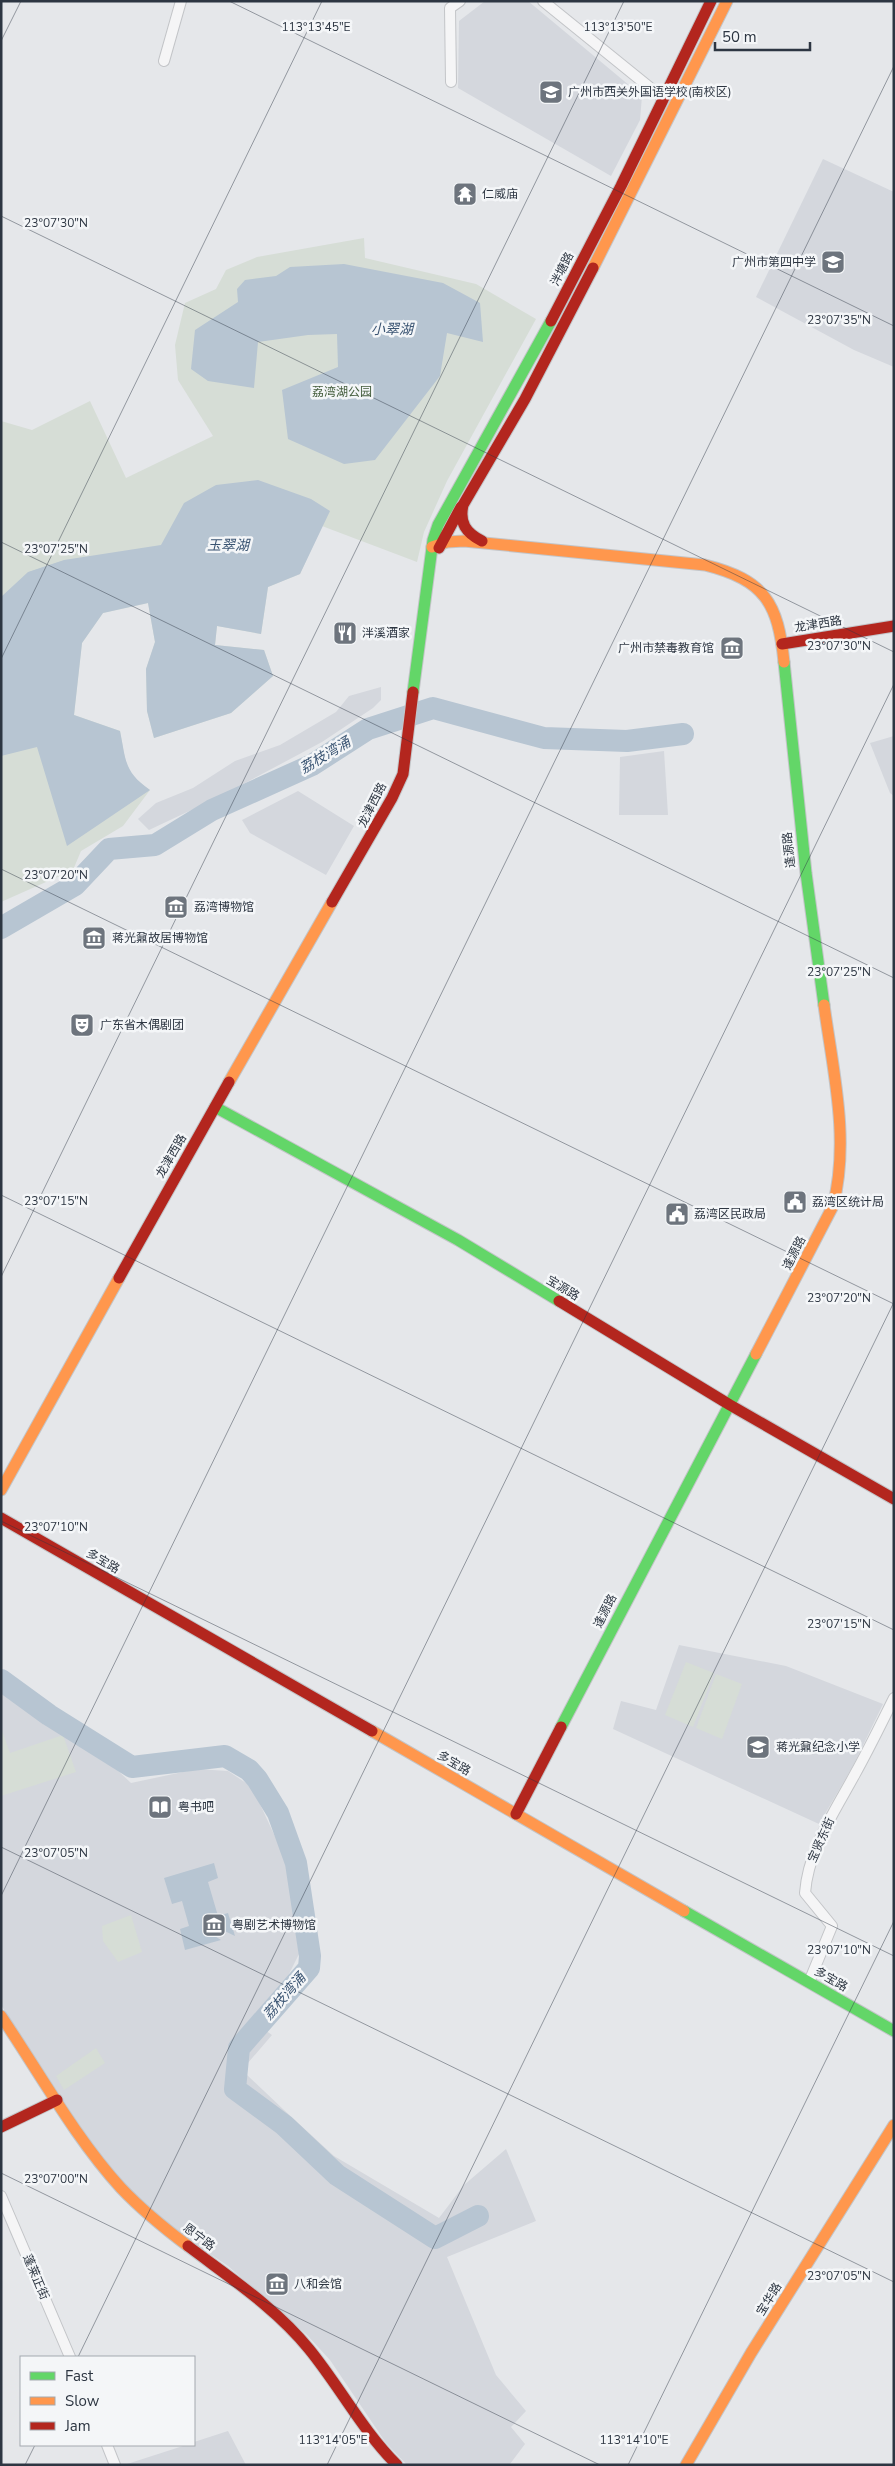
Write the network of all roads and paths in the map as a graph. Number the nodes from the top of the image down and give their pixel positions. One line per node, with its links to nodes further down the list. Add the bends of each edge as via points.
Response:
1 (181, 1): 6 (street)
2 (460, 1): 7 (street, via 450,8)
3 (543, 1): 8 (street)
4 (711, 1): 8 (street, 泮塘路)
5 (727, 1): 9 (street, via 596,263 511,424)
6 (164, 61)
7 (451, 82)
8 (664, 99): 11 (street, 泮塘路, via 528,365 442,517)
9 (463, 505): 10 (street, via 460,515 467,533); 11 (street)
10 (487, 544): 11 (street, 龙津西路, via 464,541); 13 (street, 龙津西路, via 722,569 742,577 764,594 775,612)
11 (437, 545): 14 (street, 龙津西路, via 430,566 403,774 380,823)
12 (894, 626): 13 (street, 龙津西路)
13 (782, 644): 15 (street, 逢源路, via 806,873 842,1148 833,1206)
14 (215, 1107): 15 (street, 宝源路, via 458,1240); 16 (street, 龙津西路)
15 (730, 1405): 17 (street, 宝源路); 20 (street, 逢源路)
16 (1, 1490)
17 (894, 1499)
18 (1, 1518): 20 (street, 多宝路)
19 (894, 1698): 21 (street, 宝贤东街, via 812,1858 805,1893 832,1926)
20 (516, 1814): 21 (street, 多宝路)
21 (808, 1982): 23 (street, 多宝路)
22 (1, 2016): 24 (street, 恩宁路)
23 (894, 2031)
24 (57, 2100): 26 (street); 31 (street, 恩宁路, via 87,2147 130,2198 294,2332 321,2362 374,2441)
25 (894, 2125): 32 (street, 宝华路, via 746,2360)
26 (1, 2127)
27 (1, 2196): 28 (street, 蓬莱正街)
28 (70, 2356)
29 (107, 2446): 30 (street)
30 (115, 2465)
31 (397, 2465)
32 (686, 2465)

